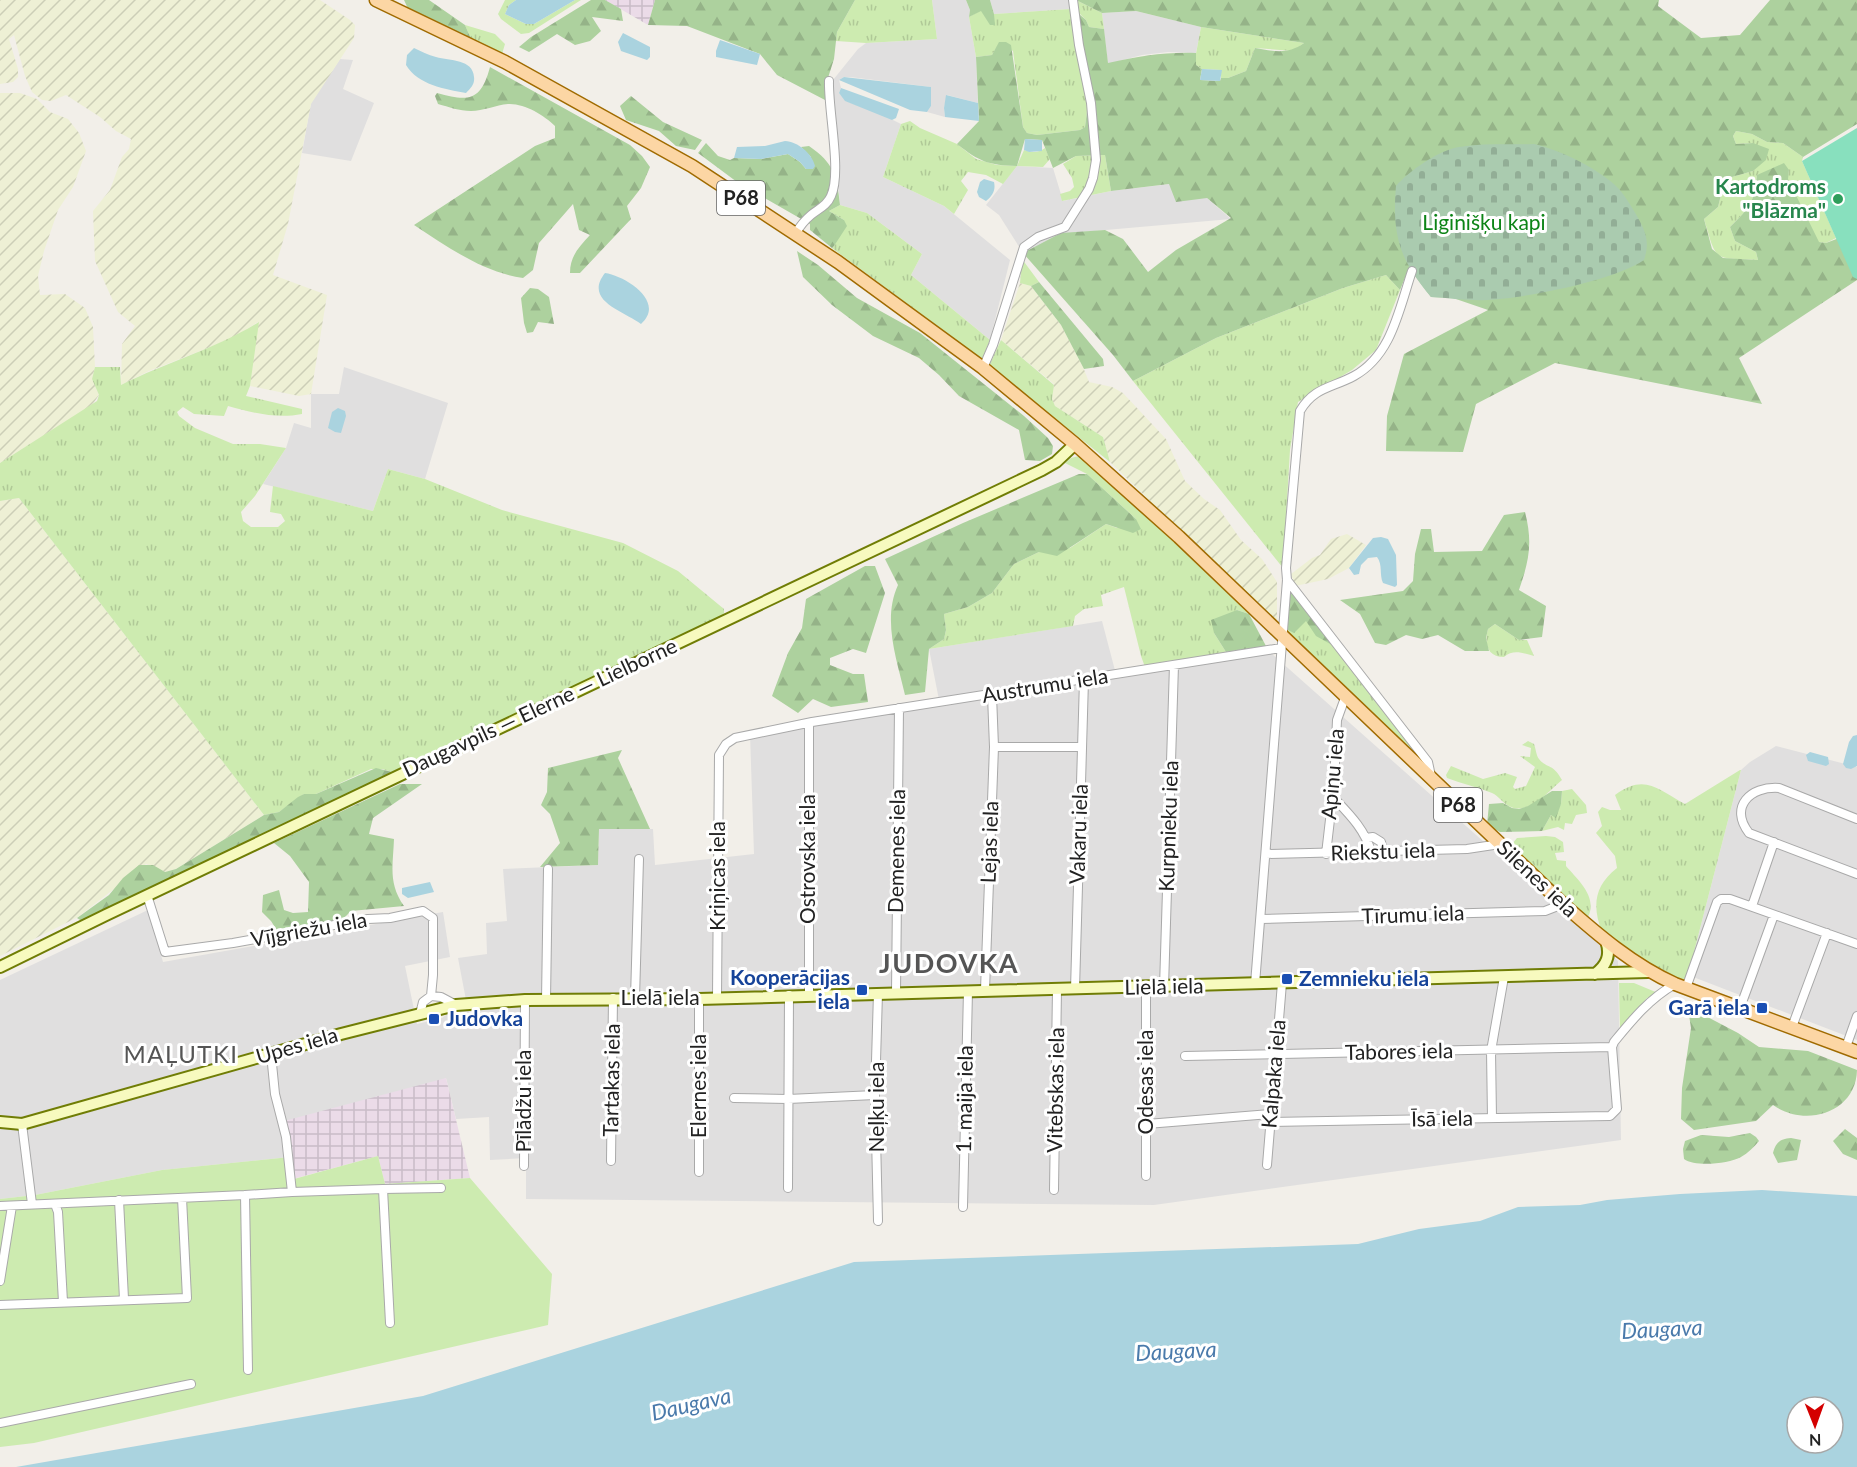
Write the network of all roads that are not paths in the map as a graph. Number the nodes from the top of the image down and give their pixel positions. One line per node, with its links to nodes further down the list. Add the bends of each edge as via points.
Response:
1 (376, 0): 4 (main road, P68, via 568,96 692,166)
2 (1073, 0): 6 (street, via 1096,144 1093,177 1065,227 1024,247)
3 (829, 81): 4 (street, via 835,158 833,190 824,206 803,222)
4 (796, 233): 6 (main road, P68)
5 (1412, 272): 8 (street, via 1387,344 1371,363 1355,375 1316,392 1300,411)
6 (983, 368): 7 (main road, P68)
7 (1076, 444): 9 (main road, P68, via 1179,537); 32 (street, Daugavpils — Elerne — Lielborne, via 1042,470)
8 (1287, 580): 9 (street); 19 (street, via 1428,762)
9 (1280, 638): 10 (street, Austrumu iela); 13 (main road, Silenes iela / P68); 27 (street)
10 (1174, 665): 11 (street, Austrumu iela); 48 (street, Kurpnieku iela)
11 (1084, 680): 12 (street, Austrumu iela); 17 (street, Vakaru iela)
12 (992, 695): 14 (street, Austrumu iela); 16 (street, Lejas iela)
13 (1346, 695): 19 (main road, Silenes iela / P68); 20 (street, Apiņu iela, via 1337,720)
14 (899, 708): 15 (street, Austrumu iela); 54 (street, Demenes iela)
15 (809, 724): 18 (street, Austrumu iela, via 735,738); 55 (street, Ostrovska iela)
16 (993, 747): 17 (street); 51 (street, Lejas iela)
17 (1082, 747): 49 (street, Vakaru iela)
18 (719, 755): 60 (street, Kriņicas iela)
19 (1432, 780): 24 (main road, Silenes iela / P68)
20 (1332, 796): 22 (street); 28 (street, Apiņu iela)
21 (1857, 819): 23 (street, via 1779,788 1765,789 1753,793 1740,813 1749,833)
22 (1366, 838): 25 (street); 26 (street, via 1381,842)
23 (1774, 842): 31 (street); 34 (street)
24 (1500, 844): 26 (street, Riekstu iela); 33 (main road, Silenes iela / P68)
25 (1371, 852): 26 (street, Riekstu iela); 28 (street, Riekstu iela)
26 (1383, 852)
27 (1266, 854): 28 (street, Riekstu iela); 36 (street)
28 (1326, 854)
29 (639, 859): 59 (street)
30 (548, 870): 63 (street)
31 (1857, 874)
32 (147, 895): 40 (street, Daugavpils — Elerne — Lielborne); 57 (street, Vījgriežu iela, via 165,952 423,912 433,918)
33 (1563, 904): 36 (street, Tīrumu iela, via 1545,911); 38 (main road, Silenes iela / P68)
34 (1752, 906): 35 (street); 46 (street, via 1730,899 1717,902)
35 (1774, 915): 37 (street); 65 (street)
36 (1261, 919): 45 (street)
37 (1827, 933): 39 (street); 68 (street)
38 (1606, 941): 41 (main road, Silenes iela / P68); 42 (street, via 1608,960)
39 (1857, 944)
40 (0, 967)
41 (1648, 972): 42 (street, Lielā iela); 46 (main road, Lielā iela / P68)
42 (1595, 974): 43 (street, Lielā iela)
43 (1504, 977): 44 (street, Lielā iela); 71 (street)
44 (1282, 983): 45 (street, Lielā iela); 73 (street, Kalpaka iela)
45 (1255, 984): 48 (street, Lielā iela)
46 (1681, 986): 65 (main road, Lielā iela / P68); 69 (street, via 1664,990 1636,1015)
47 (1146, 987): 48 (street, Lielā iela); 49 (street, Lielā iela); 82 (street, Odesas iela)
48 (1164, 987)
49 (1075, 988): 50 (street, Lielā iela)
50 (1057, 989): 51 (street, Lielā iela); 91 (street, Vitebskas iela)
51 (985, 990): 52 (street, Lielā iela)
52 (968, 991): 54 (street, Lielā iela); 100 (street, 1. maija iela)
53 (878, 993): 54 (street, Lielā iela); 55 (street, Lielā iela); 75 (street, Neļķu iela)
54 (896, 993)
55 (809, 994): 56 (street, Lielā iela)
56 (789, 995): 60 (street, Lielā iela); 77 (street)
57 (431, 996): 64 (street); 66 (street, via 423,1002)
58 (613, 998): 59 (street, Lielā iela); 63 (street, Lielā iela); 83 (street, Tartakas iela)
59 (635, 998): 61 (street, Lielā iela)
60 (717, 998): 61 (street, Lielā iela)
61 (699, 999): 86 (street, Elernes iela)
62 (525, 1000): 63 (street, Lielā iela); 64 (street, Lielā iela); 85 (street, Pīlādžu iela)
63 (546, 1000)
64 (456, 1005): 66 (street, Upes iela)
65 (1740, 1008): 68 (main road, Lielā iela / P68)
66 (420, 1014): 72 (street, Upes iela)
67 (1857, 1016): 70 (street)
68 (1792, 1028): 70 (main road, Lielā iela / P68)
69 (1612, 1047): 71 (street, Tabores iela); 79 (street, Īsā iela, via 1617,1109 1614,1114)
70 (1852, 1049)
71 (1491, 1051): 73 (street, Tabores iela); 79 (street)
72 (271, 1054): 81 (street, Upes iela); 92 (street)
73 (1276, 1054): 74 (street, Tabores iela); 78 (street, Kalpaka iela)
74 (1185, 1056)
75 (875, 1095): 77 (street); 101 (street, Neļķu iela)
76 (734, 1098): 77 (street)
77 (788, 1099): 89 (street)
78 (1270, 1118): 79 (street, Īsā iela); 82 (street, Īsā iela); 84 (street, Kalpaka iela)
79 (1492, 1118)
80 (0, 1122): 81 (street, Upes iela)
81 (22, 1124): 96 (street)
82 (1147, 1124): 87 (street, Odesas iela)
83 (611, 1161)
84 (1267, 1165)
85 (524, 1166)
86 (699, 1172)
87 (1146, 1176)
88 (441, 1188): 90 (street)
89 (788, 1188)
90 (383, 1189): 92 (street); 106 (street)
91 (1054, 1191)
92 (292, 1192): 93 (street)
93 (245, 1195): 94 (street); 107 (street)
94 (182, 1198): 95 (street); 103 (street, via 187,1298)
95 (119, 1200): 97 (street); 103 (street)
96 (32, 1204): 97 (street); 99 (street)
97 (55, 1204): 104 (street)
98 (0, 1206): 99 (street)
99 (12, 1206): 102 (street)
100 (963, 1207)
101 (878, 1221)
102 (0, 1281)
103 (124, 1299): 104 (street)
104 (63, 1302): 105 (street)
105 (0, 1305)
106 (390, 1323)
107 (248, 1370)
108 (191, 1384): 109 (street)
109 (0, 1423)

